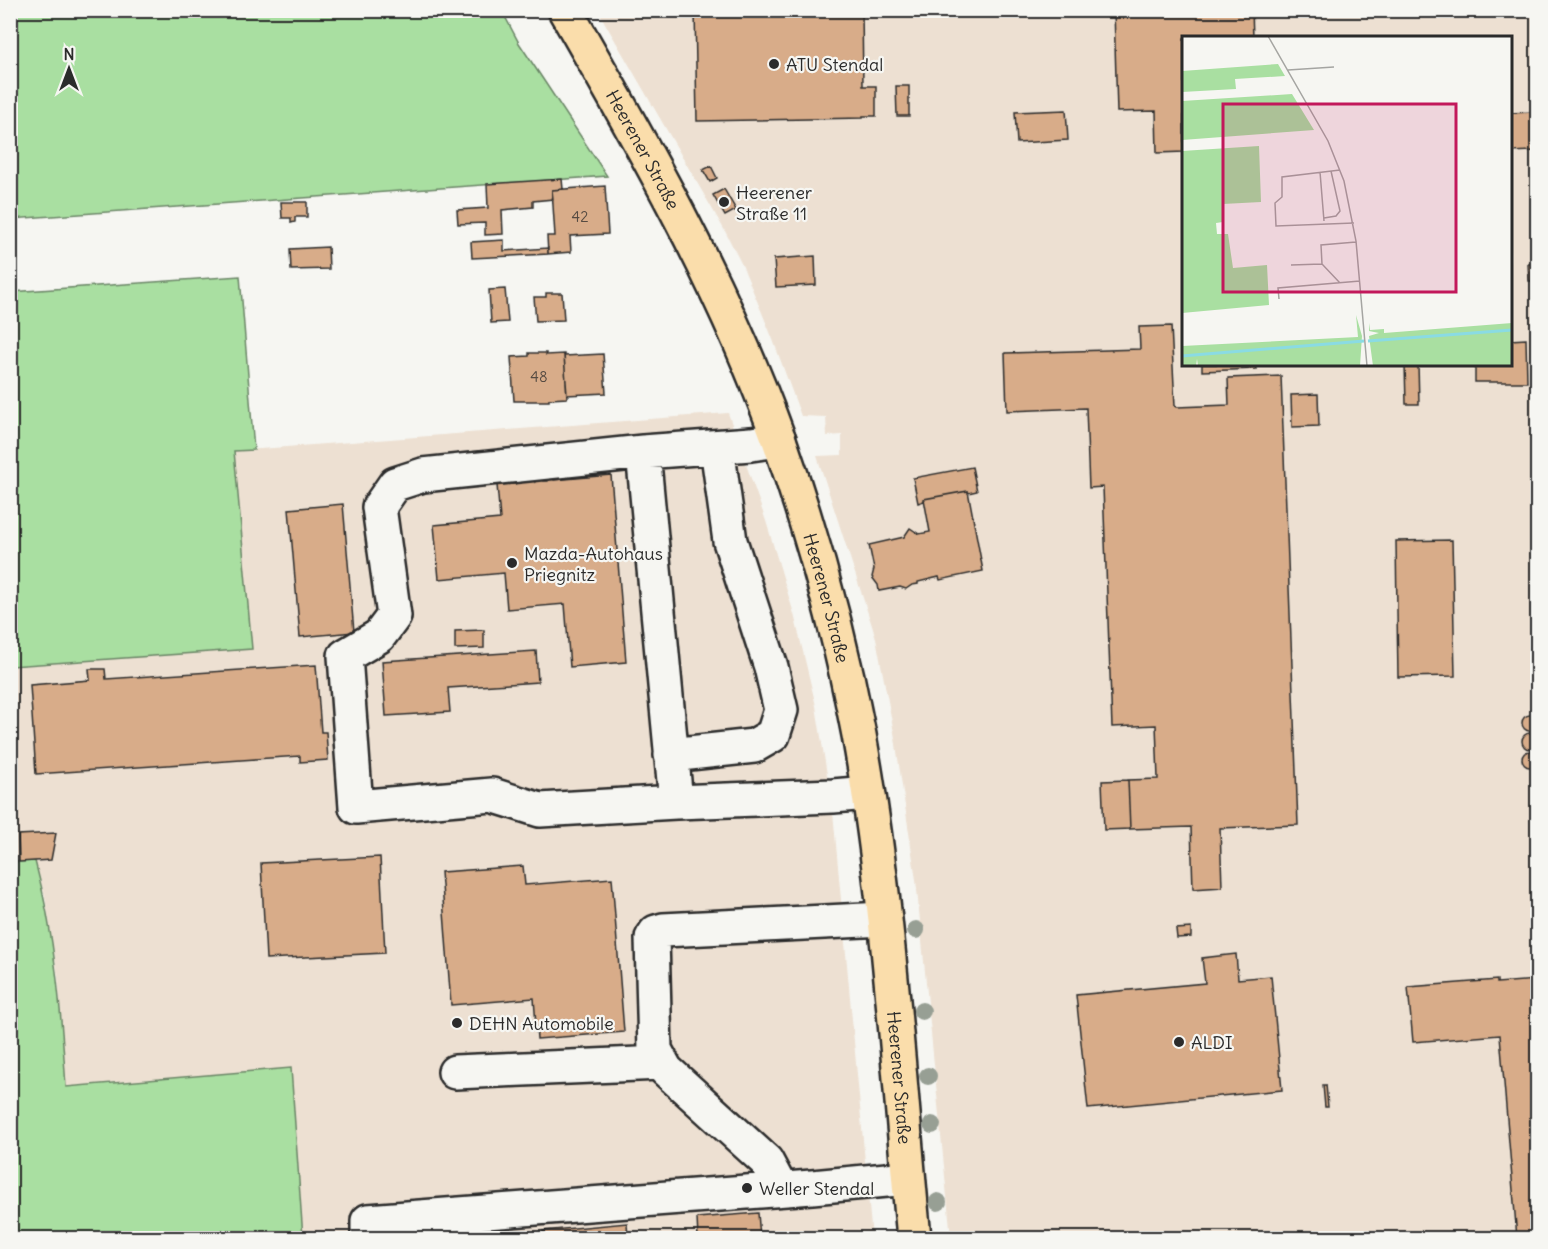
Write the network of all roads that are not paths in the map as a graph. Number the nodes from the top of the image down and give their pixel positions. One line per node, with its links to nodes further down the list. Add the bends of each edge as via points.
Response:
1 (566, 10): 2 (main road, Heerener Straße, via 697,248)
2 (779, 440): 3 (lane); 6 (main road, Heerener Straße, via 833,618)
3 (717, 447): 4 (lane); 5 (lane, via 730,541 781,710 773,735 754,746)
4 (643, 453): 5 (lane); 7 (lane, via 423,475 396,484 380,507 394,616 380,636 345,656 356,807 492,795 540,810)
5 (671, 755): 7 (lane)
6 (868, 793): 7 (lane); 8 (main road, Heerener Straße)
7 (676, 802)
8 (884, 919): 9 (lane, via 656,932 652,938 655,1050); 11 (main road, Heerener Straße)
9 (661, 1063): 10 (lane); 12 (lane, via 766,1161)
10 (455, 1072)
11 (908, 1178): 12 (lane); 14 (main road, Heerener Straße)
12 (781, 1189): 13 (lane, via 368,1221)
13 (368, 1239)
14 (914, 1239)

